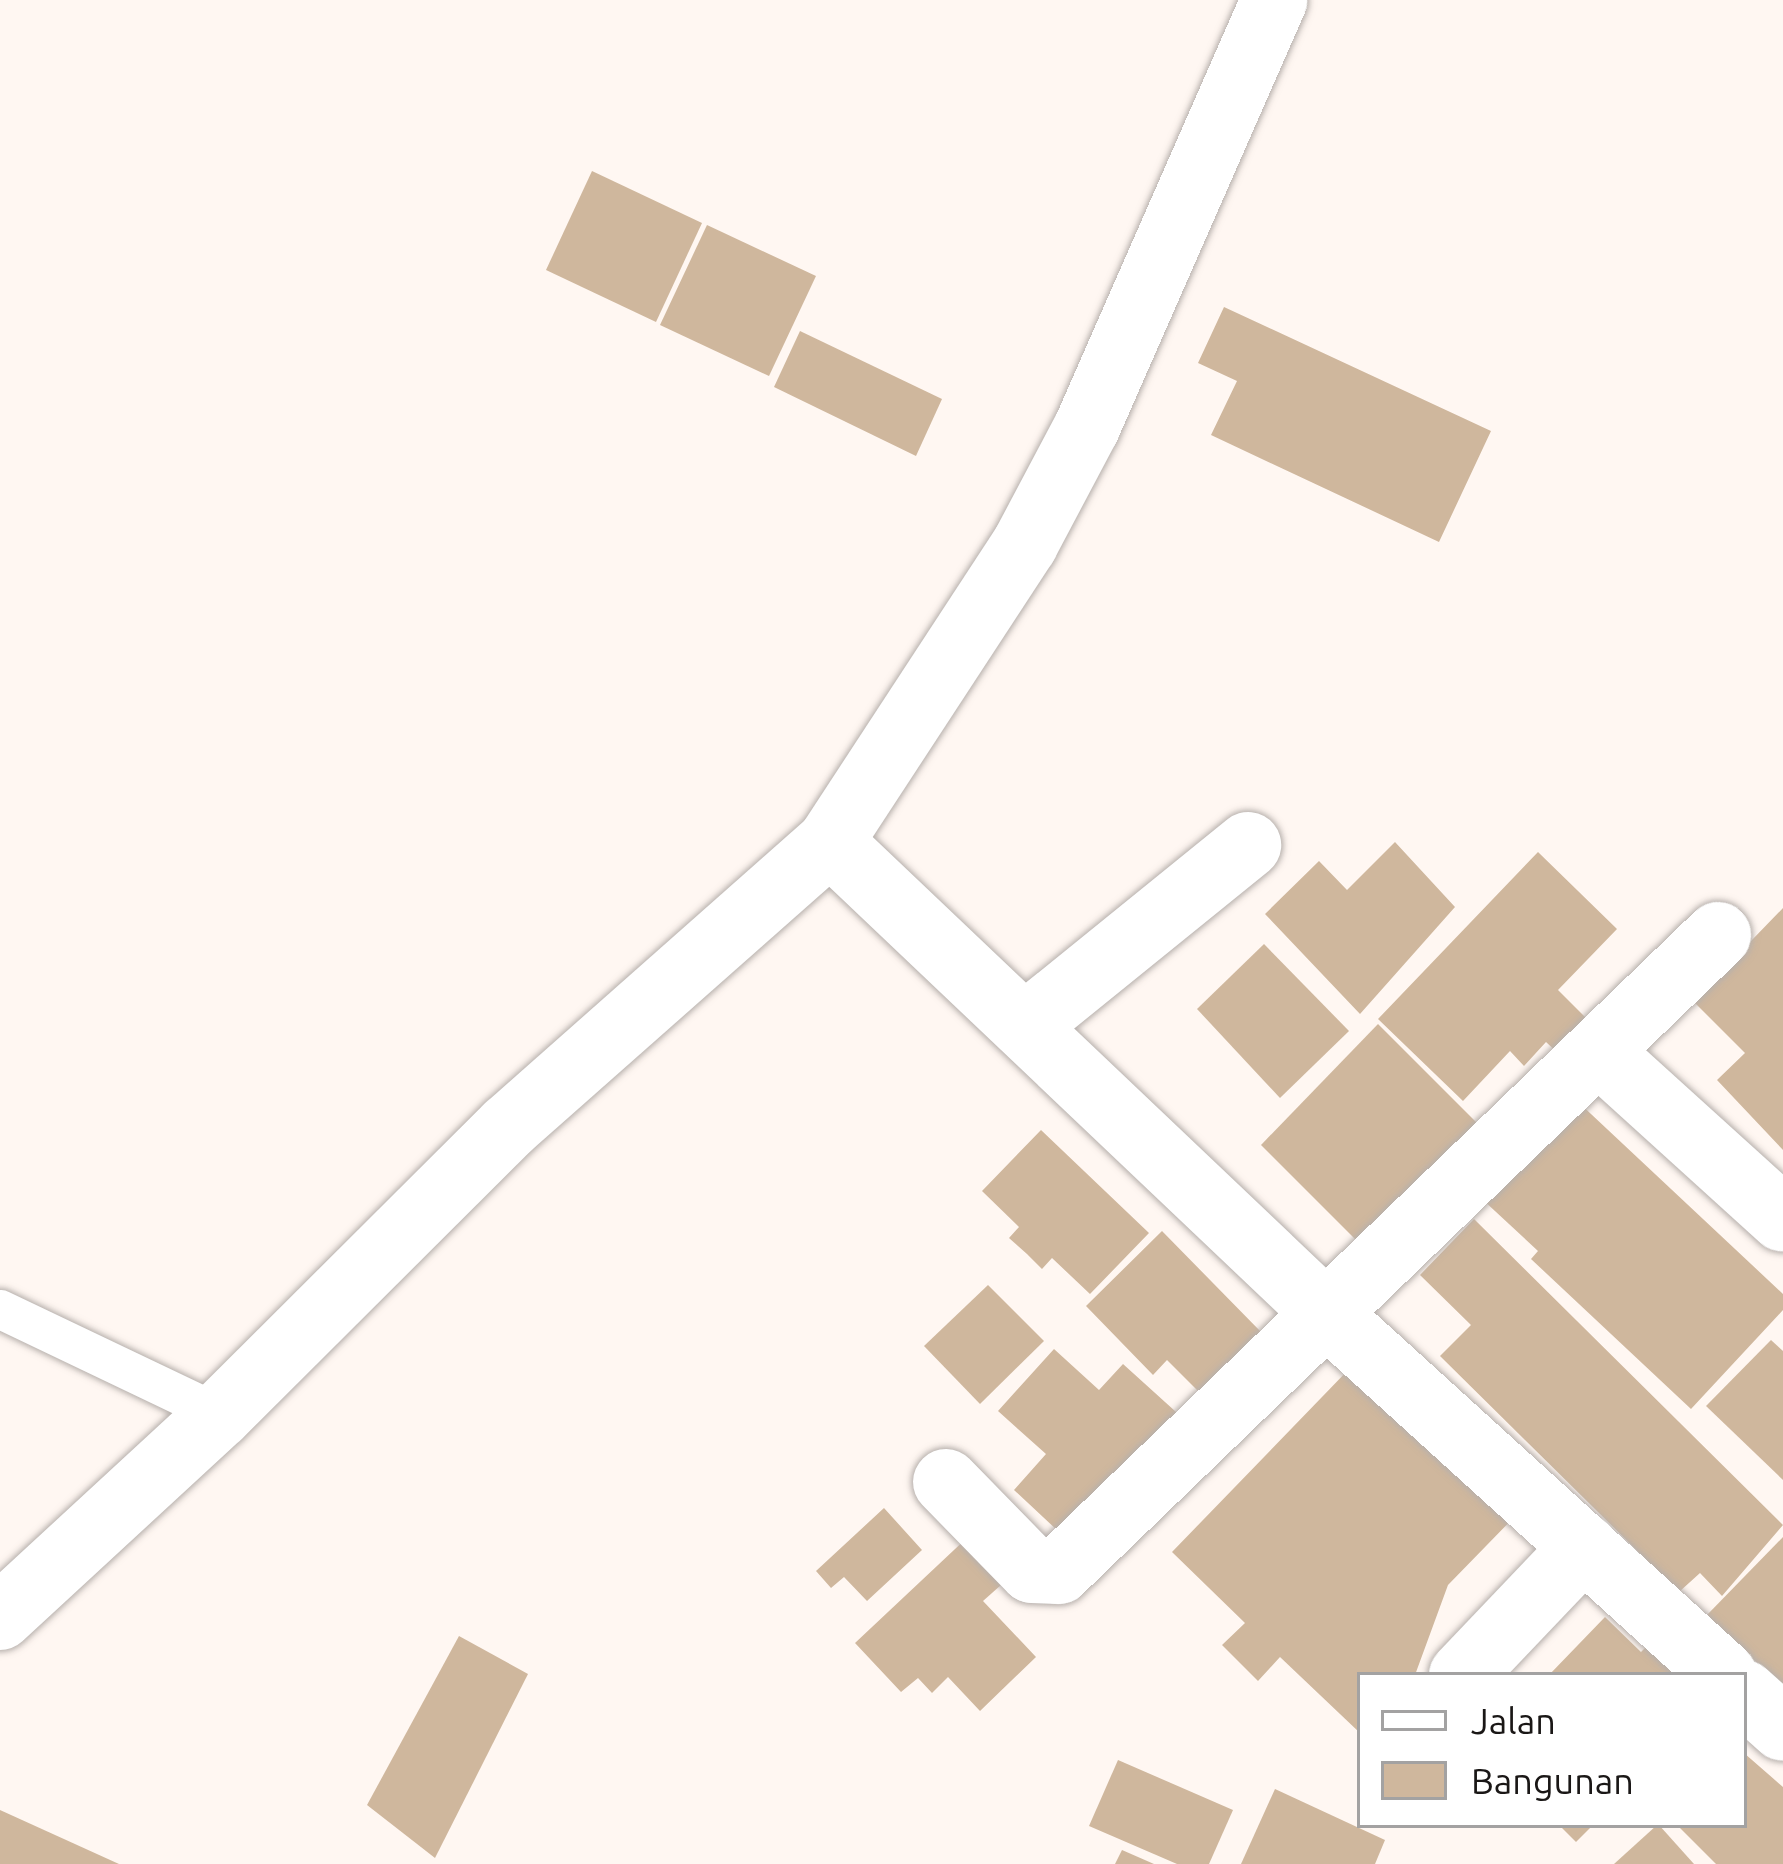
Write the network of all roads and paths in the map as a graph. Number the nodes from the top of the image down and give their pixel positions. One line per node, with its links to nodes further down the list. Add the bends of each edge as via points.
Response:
1 (1274, 0): 2 (street, via 1077,447 1025,544)
2 (830, 842): 5 (street); 10 (street, via 508,1127)
3 (1248, 845): 5 (street)
4 (1718, 935): 6 (street)
5 (1026, 1025): 9 (street)
6 (1599, 1052): 7 (street); 9 (street)
7 (1783, 1219)
8 (0, 1309): 10 (lane)
9 (1328, 1315): 11 (street, via 1059,1571 1032,1570); 12 (street)
10 (220, 1414): 13 (street)
11 (946, 1482)
12 (1584, 1547): 14 (street); 15 (street)
13 (0, 1616)
14 (1465, 1672)
15 (1721, 1672)
16 (1747, 1696): 17 (street)
17 (1783, 1728)

